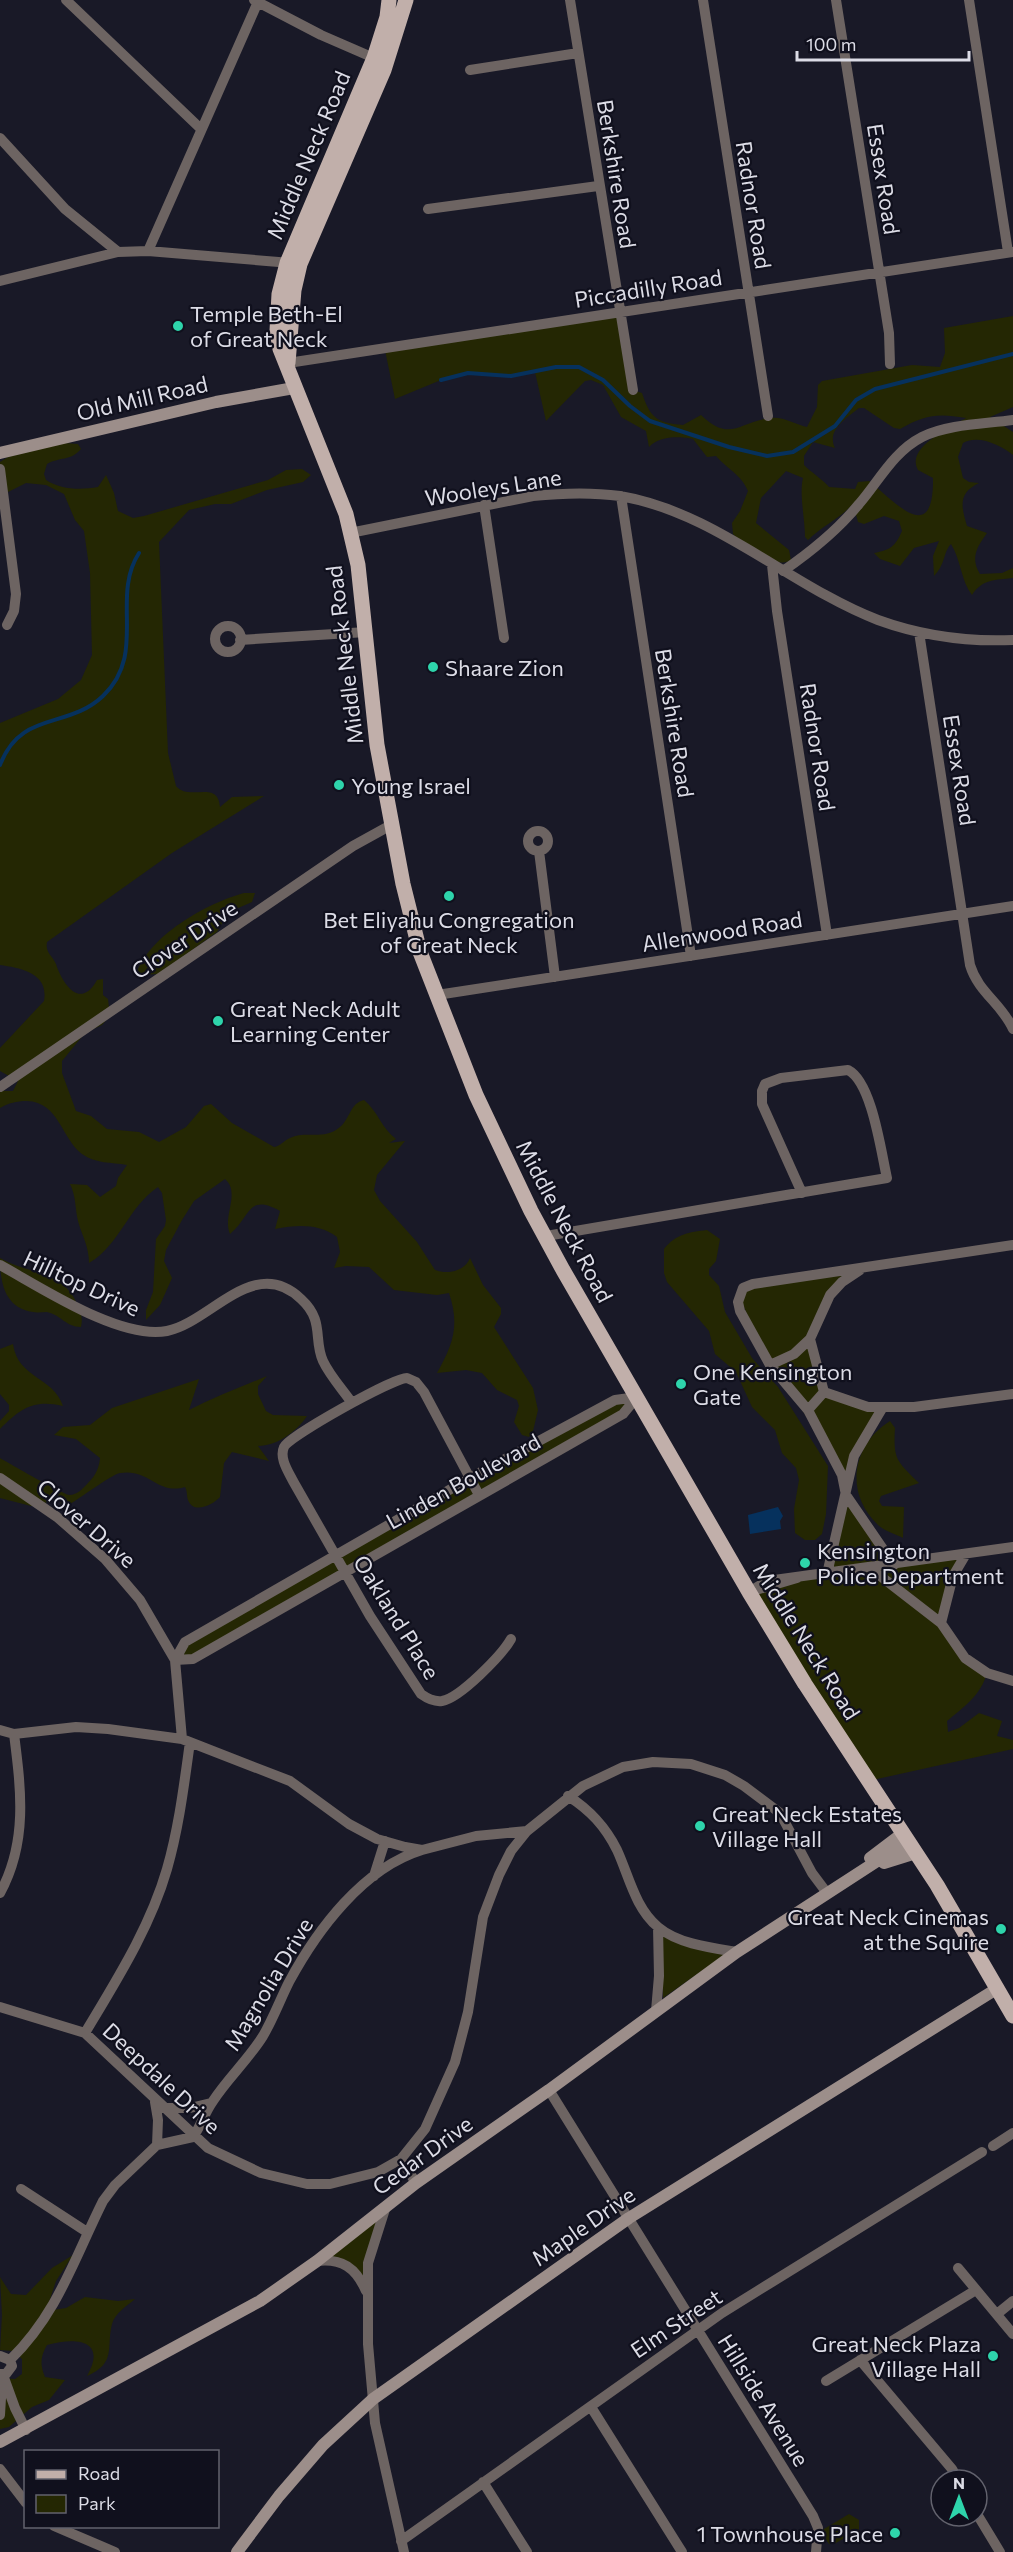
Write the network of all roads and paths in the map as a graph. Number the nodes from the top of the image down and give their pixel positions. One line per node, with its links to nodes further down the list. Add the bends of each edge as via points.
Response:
1 (66, 0): 12 (street)
2 (389, 0): 10 (main road, Middle Neck Road)
3 (406, 0): 19 (main road, Middle Neck Road, via 384,70)
4 (570, 0): 9 (street, Berkshire Road)
5 (703, 0): 22 (street, Radnor Road)
6 (836, 0): 20 (street, Essex Road)
7 (969, 0): 18 (street)
8 (255, 2): 10 (street); 12 (street)
9 (578, 53): 11 (street); 14 (street, Berkshire Road)
10 (374, 58): 19 (main road, Middle Neck Road)
11 (470, 70)
12 (201, 129): 16 (street)
13 (0, 138): 17 (street, via 66,209)
14 (598, 186): 15 (street); 23 (street, Berkshire Road)
15 (428, 210)
16 (148, 251): 17 (street); 19 (street)
17 (118, 252): 21 (street)
18 (1011, 252): 20 (street, Piccadilly Road)
19 (294, 263): 24 (main road, Middle Neck Road)
20 (879, 272): 22 (street, Piccadilly Road); 25 (street, Essex Road)
21 (0, 281)
22 (748, 293): 23 (street, Piccadilly Road); 28 (street, Radnor Road)
23 (619, 313): 24 (street, Piccadilly Road); 27 (street, Berkshire Road)
24 (288, 363): 26 (main road, Middle Neck Road)
25 (890, 364)
26 (294, 388): 30 (street, Old Mill Road, via 216,402); 34 (main road, Middle Neck Road, via 333,476)
27 (633, 390)
28 (768, 416)
29 (1013, 420): 36 (street, via 934,433 914,442 883,471 832,535)
30 (0, 453)
31 (0, 469): 37 (street, via 16,594)
32 (621, 496): 33 (street, Wooleys Lane, via 562,493); 35 (street, Wooleys Lane, via 681,515); 48 (street, Berkshire Road)
33 (484, 505): 34 (street, Wooleys Lane); 40 (street)
34 (350, 533): 38 (main road, Middle Neck Road)
35 (772, 565): 36 (street, Wooleys Lane); 47 (street, Radnor Road)
36 (783, 571): 39 (street, Wooleys Lane, via 876,619)
37 (7, 625)
38 (366, 632): 41 (street); 43 (main road, Middle Neck Road, via 373,714)
39 (919, 632): 42 (street, Wooleys Lane, via 957,639); 46 (street, Essex Road)
40 (504, 638)
41 (240, 639)
42 (1013, 640)
43 (391, 825): 50 (main road, Middle Neck Road, via 413,928); 52 (street, Clover Drive, via 352,846)
44 (539, 851): 49 (street)
45 (1013, 906): 46 (street, Allenwood Road)
46 (962, 914): 47 (street, Allenwood Road); 51 (street, Essex Road, via 974,980)
47 (827, 935): 48 (street, Allenwood Road)
48 (691, 956): 49 (street, Allenwood Road)
49 (555, 977): 50 (street, Allenwood Road)
50 (436, 995): 54 (main road, Middle Neck Road, via 476,1095)
51 (1013, 1029)
52 (0, 1088)
53 (802, 1192): 53 (street, via 766,1115 762,1091 765,1084 781,1078 848,1070 855,1073 862,1085 887,1178); 54 (street)
54 (546, 1236): 62 (main road, Middle Neck Road)
55 (1013, 1245): 57 (street)
56 (0, 1265): 63 (street, Hilltop Drive, via 118,1327 144,1333 184,1326 244,1288 259,1284 283,1287 310,1309 320,1333 323,1360)
57 (863, 1268): 58 (street, via 830,1295); 59 (street, via 746,1286 738,1296 739,1306)
58 (810, 1339): 59 (street, via 794,1354); 60 (street)
59 (770, 1365): 66 (street)
60 (824, 1392): 65 (street, via 868,1407); 66 (street)
61 (1013, 1394): 65 (street, via 914,1407)
62 (637, 1397): 64 (street, Linden Boulevard, via 615,1400); 67 (street, Linden Boulevard, via 623,1414); 79 (main road, Middle Neck Road)
63 (352, 1403): 69 (street, via 403,1378 416,1382); 74 (street, Oakland Place, via 288,1441 283,1452 293,1481)
64 (602, 1407): 67 (street); 69 (street, Linden Boulevard)
65 (883, 1407): 71 (street, via 854,1456)
66 (808, 1410): 71 (street, via 842,1475)
67 (610, 1421): 70 (street, Linden Boulevard)
68 (0, 1478): 84 (street, Clover Drive, via 57,1517 105,1558 140,1600)
69 (470, 1478): 70 (street); 74 (street, Linden Boulevard)
70 (479, 1495): 77 (street, Linden Boulevard)
71 (846, 1495): 75 (street); 78 (street)
72 (1013, 1547): 73 (street)
73 (966, 1554): 75 (street); 81 (street, via 953,1576)
74 (335, 1555): 77 (street, Oakland Place); 80 (street, Linden Boulevard)
75 (894, 1565): 76 (street)
76 (870, 1568): 78 (street); 81 (street)
77 (344, 1571): 82 (street, Linden Boulevard); 83 (street, Oakland Place, via 407,1675 430,1700 447,1699 491,1666)
78 (827, 1574): 79 (street, via 767,1581)
79 (748, 1592): 92 (main road, Middle Neck Road)
80 (227, 1618): 82 (street); 84 (street, Linden Boulevard, via 184,1642)
81 (941, 1623): 85 (street, via 965,1658 987,1673)
82 (236, 1634): 84 (street, Linden Boulevard, via 193,1659)
83 (511, 1639)
84 (175, 1660): 88 (street, Clover Drive)
85 (1013, 1681)
86 (0, 1730): 87 (street)
87 (14, 1734): 88 (street, via 76,1727); 96 (street, via 22,1814 8,1879)
88 (186, 1741): 91 (street, via 290,1781 349,1824); 104 (street, Clover Drive, via 179,1821 159,1894 121,1972)
89 (568, 1796): 90 (street, Deepdale Drive); 97 (street, Deepdale Drive, via 623,1767 668,1762 709,1769 744,1786 780,1813); 98 (street, via 602,1825 636,1899)
90 (527, 1831): 93 (street, Magnolia Drive, via 476,1836); 113 (street, Deepdale Drive, via 511,1851 483,1917 468,2012 445,2087 425,2129)
91 (385, 1841): 93 (street); 94 (street)
92 (909, 1842): 95 (street); 95 (street, Cedar Drive, via 879,1850); 100 (main road, Middle Neck Road)
93 (422, 1850): 94 (street, Magnolia Drive)
94 (374, 1876): 106 (street, Magnolia Drive, via 314,1940 264,2034)
95 (852, 1876): 97 (street, Cedar Drive)
96 (0, 1893)
97 (827, 1893): 99 (street, Cedar Drive)
98 (658, 1927): 99 (street, via 707,1947); 102 (street)
99 (737, 1952): 102 (street, Cedar Drive)
100 (998, 1988): 103 (main road, Middle Neck Road); 117 (street, Maple Drive)
101 (0, 2007): 104 (street, Deepdale Drive)
102 (656, 2011): 105 (street, Cedar Drive)
103 (1012, 2013)
104 (85, 2033): 107 (street, Deepdale Drive)
105 (549, 2090): 114 (street, Cedar Drive); 117 (street, Hillside Avenue)
106 (211, 2103): 107 (street, via 181,2109); 109 (street, Magnolia Drive)
107 (158, 2104): 109 (street, Deepdale Drive); 110 (street)
108 (1013, 2133): 111 (street)
109 (193, 2137): 110 (street); 113 (street, Deepdale Drive, via 224,2157 261,2173 307,2184 341,2183 378,2172)
110 (157, 2145): 118 (street, via 115,2185)
111 (993, 2146)
112 (982, 2152): 125 (street, Elm Street)
113 (402, 2159): 114 (street)
114 (416, 2183): 116 (street, Cedar Drive)
115 (21, 2189): 118 (street)
116 (386, 2206): 119 (street, Cedar Drive); 122 (street, via 368,2264)
117 (629, 2218): 125 (street, Hillside Avenue); 131 (street, Maple Drive)
118 (87, 2232): 127 (street, via 52,2310 30,2341)
119 (317, 2261): 122 (street, via 344,2264 358,2275); 134 (street, Cedar Drive, via 260,2301)
120 (958, 2268): 121 (street)
121 (976, 2290): 124 (street); 128 (street)
122 (367, 2294): 131 (street)
123 (1013, 2301): 124 (street)
124 (997, 2314): 126 (street)
125 (698, 2331): 132 (street, Elm Street); 147 (street, Hillside Avenue, via 813,2516 818,2528)
126 (1013, 2334)
127 (5, 2358): 129 (street, via 11,2369)
128 (860, 2360): 130 (street); 136 (street)
129 (1, 2374): 133 (street); 134 (street)
130 (826, 2380)
131 (373, 2399): 142 (street); 144 (street, Maple Drive, via 323,2445)
132 (591, 2407): 138 (street, Elm Street); 146 (street)
133 (0, 2415)
134 (26, 2430): 135 (street, Cedar Drive)
135 (0, 2442)
136 (951, 2468)
137 (0, 2469): 139 (street)
138 (483, 2482): 142 (street, Elm Street); 145 (street)
139 (24, 2500)
140 (59, 2528): 143 (street)
141 (985, 2528): 148 (street)
142 (403, 2546)
143 (115, 2552)
144 (237, 2552)
145 (527, 2552)
146 (682, 2552)
147 (816, 2552)
148 (1000, 2552)

